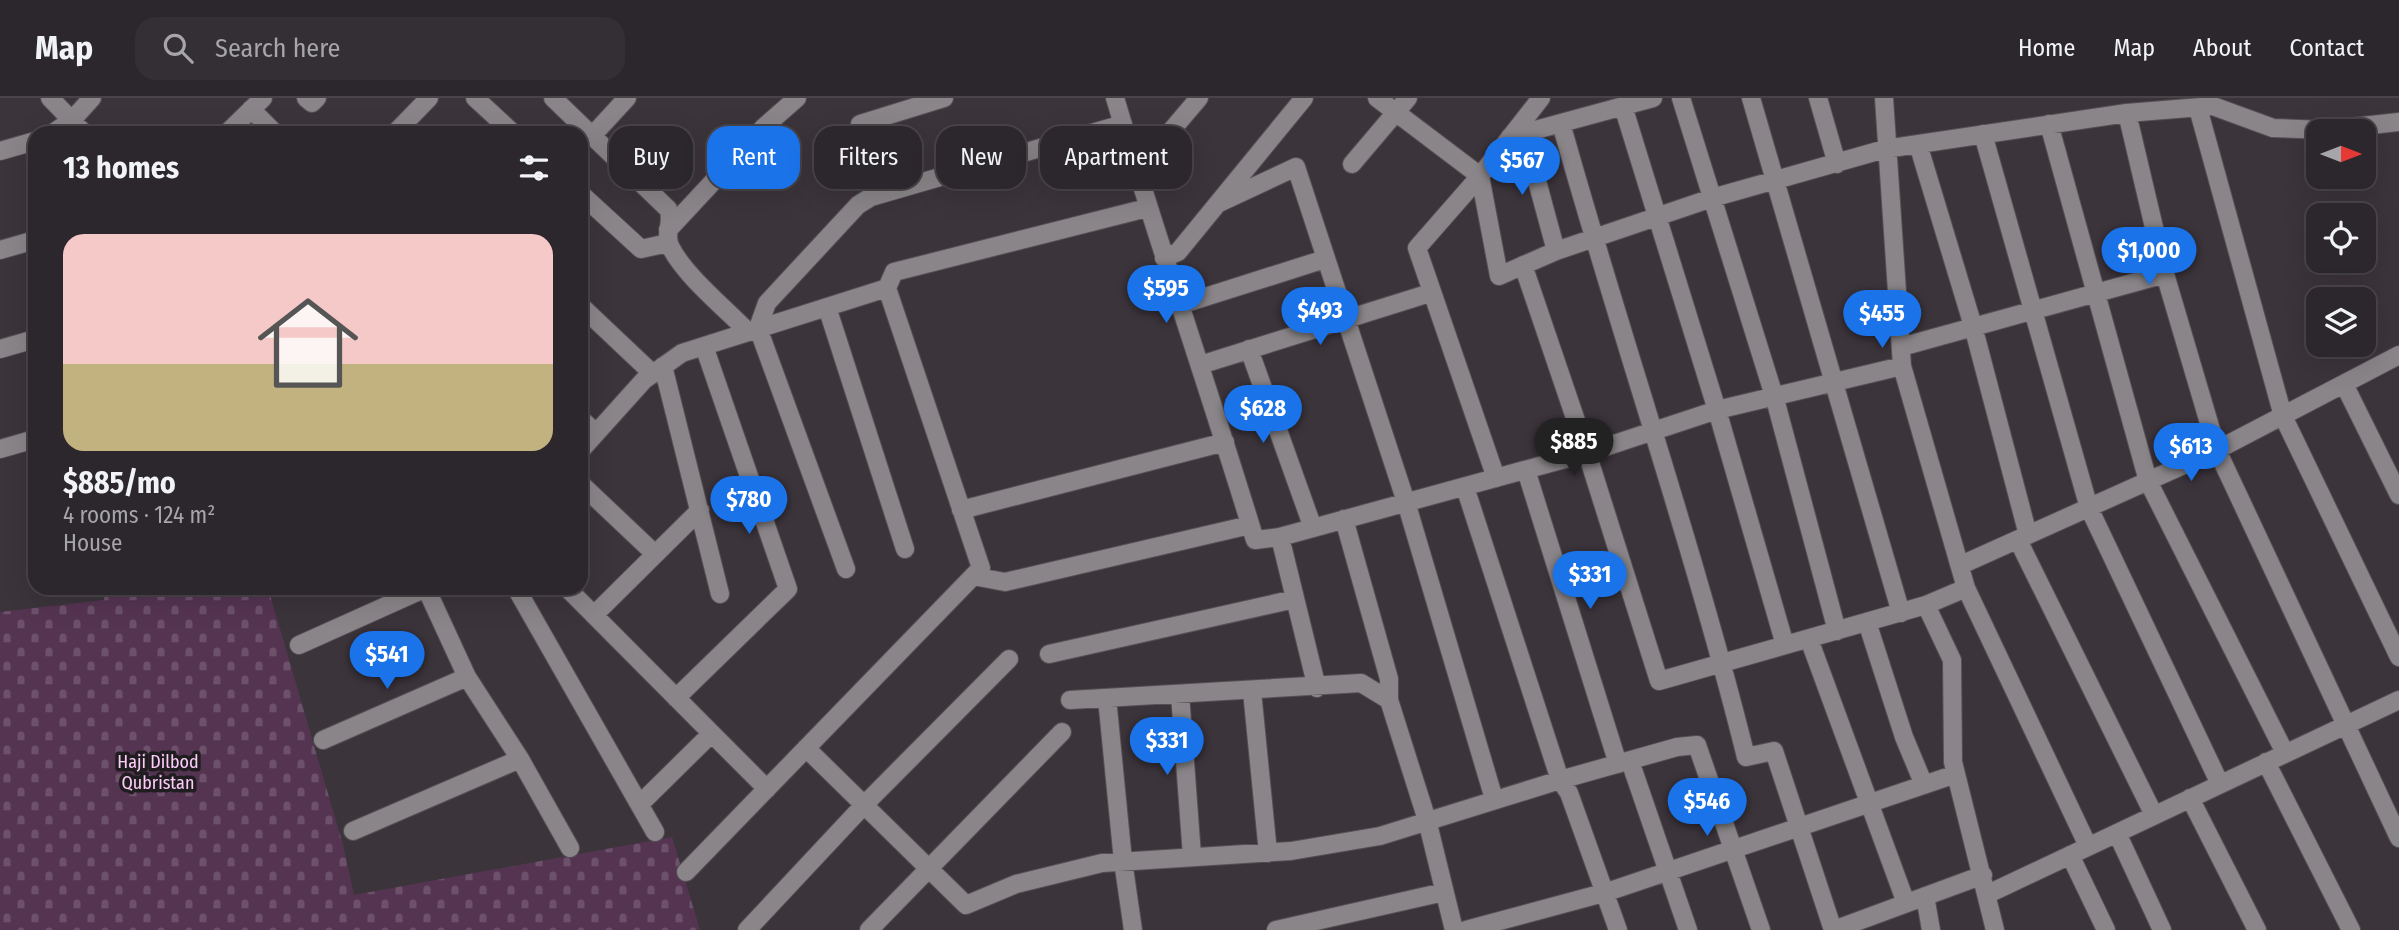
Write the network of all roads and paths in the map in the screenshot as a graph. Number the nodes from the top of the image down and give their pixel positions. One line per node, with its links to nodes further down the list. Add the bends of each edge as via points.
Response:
1 (50, 98): 31 (street)
2 (92, 98): 31 (street)
3 (306, 98): 4 (street, via 312,103)
4 (317, 98)
5 (429, 98): 34 (street)
6 (475, 98): 35 (street)
7 (553, 98): 36 (street)
8 (627, 98): 38 (street)
9 (797, 98): 56 (street, via 764,127)
10 (944, 98): 28 (street)
11 (1115, 98): 29 (street)
12 (1199, 98): 37 (street)
13 (1304, 98): 53 (street)
14 (1377, 98): 23 (street)
15 (1541, 98): 41 (street)
16 (1653, 98): 24 (street)
17 (1681, 98): 51 (street)
18 (1751, 98): 49 (street)
19 (1818, 98): 47 (street)
20 (1884, 98): 44 (street)
21 (2210, 102): 25 (street); 26 (street, via 2273,128 2325,130); 88 (street)
22 (257, 104): 32 (street); 33 (street)
23 (1402, 105): 46 (street); 48 (street)
24 (1622, 106): 27 (street); 55 (street)
25 (2127, 113): 30 (street); 64 (street)
26 (2399, 122)
27 (1561, 123): 41 (street); 57 (street)
28 (860, 124)
29 (1123, 124): 74 (street, via 871,197 858,205 767,303)
30 (2049, 124): 39 (street); 67 (street)
31 (78, 126)
32 (234, 126)
33 (271, 126)
34 (402, 126)
35 (505, 126)
36 (579, 126)
37 (1175, 126)
38 (588, 130)
39 (1983, 134): 43 (street); 70 (street)
40 (588, 135): 56 (street, via 668,209)
41 (1517, 135): 48 (street); 60 (street)
42 (28, 143): 45 (street)
43 (1918, 144): 44 (street); 73 (street)
44 (1885, 149): 47 (street); 77 (street)
45 (0, 151)
46 (1352, 164)
47 (1837, 164): 49 (street)
48 (1480, 176): 63 (street, via 1499,276); 66 (street, via 1417,248)
49 (1775, 182): 51 (street); 84 (street)
50 (1141, 189): 54 (street)
51 (1712, 198): 55 (street); 86 (street)
52 (588, 200): 56 (street, via 641,248)
53 (1219, 203): 61 (street, via 1178,252); 62 (street, via 1296,167)
54 (1147, 208): 61 (street); 65 (street, via 894,272)
55 (1657, 219): 57 (street); 87 (street)
56 (668, 237): 74 (street, via 678,260)
57 (1593, 238): 60 (street); 90 (street)
58 (28, 242): 59 (street)
59 (0, 250)
60 (1556, 251): 63 (street)
61 (1164, 258): 68 (street)
62 (1325, 259): 68 (street); 72 (street)
63 (1522, 265): 97 (street)
64 (2165, 274): 67 (street); 96 (street)
65 (887, 288): 69 (street); 107 (street)
66 (1430, 293): 72 (street); 99 (street)
67 (2096, 293): 70 (street); 100 (street)
68 (1180, 305): 81 (street)
69 (827, 307): 74 (street); 113 (street)
70 (2032, 311): 73 (street); 105 (street)
71 (588, 312): 83 (street)
72 (1345, 319): 79 (street); 104 (street)
73 (1973, 326): 77 (street); 112 (street)
74 (753, 330): 76 (street); 116 (street)
75 (28, 341): 78 (street)
76 (704, 346): 83 (street, via 682,353); 141 (street, via 788,589)
77 (1901, 347): 82 (street)
78 (0, 349)
79 (1250, 349): 81 (street); 110 (street)
80 (2399, 355): 85 (street)
81 (1200, 365): 94 (street)
82 (1902, 366): 84 (street); 115 (street)
83 (658, 370): 91 (street); 106 (street)
84 (1835, 383): 86 (street); 126 (street)
85 (2344, 384): 88 (street); 103 (street)
86 (1775, 399): 87 (street); 129 (street)
87 (1717, 410): 90 (street); 132 (street)
88 (2283, 416): 96 (street); 134 (street)
89 (588, 426): 91 (street)
90 (1653, 432): 97 (street); 136 (street)
91 (596, 433): 93 (street)
92 (28, 441): 95 (street)
93 (588, 442)
94 (1225, 442): 107 (street); 109 (street)
95 (0, 449)
96 (2217, 450): 100 (street); 146 (street)
97 (1587, 453): 98 (street); 136 (street, via 1659,681)
98 (1526, 470): 99 (street); 153 (street)
99 (1496, 478): 101 (street)
100 (2148, 481): 105 (street); 151 (street)
101 (1465, 487): 104 (street); 156 (street)
102 (588, 491): 114 (street)
103 (2399, 495)
104 (1406, 502): 108 (street); 161 (street)
105 (2089, 508): 112 (street); 157 (street)
106 (699, 510): 114 (street); 119 (street)
107 (961, 510): 117 (street, via 981,568)
108 (1345, 519): 110 (street); 144 (street, via 1389,680)
109 (1250, 525): 111 (street, via 1255,540); 117 (street, via 1005,582)
110 (1313, 528): 111 (street)
111 (1280, 537): 124 (street)
112 (2023, 537): 115 (street); 165 (street)
113 (905, 549)
114 (655, 554): 127 (street)
115 (1961, 565): 118 (street)
116 (846, 569)
117 (973, 576): 150 (street)
118 (1966, 588): 125 (street); 172 (street)
119 (720, 594)
120 (410, 595): 131 (street)
121 (429, 595): 137 (street)
122 (520, 595): 162 (street)
123 (573, 595): 127 (street)
124 (1295, 599): 133 (street); 138 (street)
125 (1926, 606): 126 (street); 155 (street, via 1952,660)
126 (1900, 613): 128 (street)
127 (594, 615): 141 (street)
128 (1867, 622): 129 (street); 158 (street)
129 (1837, 631): 130 (street)
130 (1809, 639): 132 (street); 163 (street)
131 (299, 645)
132 (1785, 645): 136 (street)
133 (1049, 654)
134 (2399, 657)
135 (1009, 659): 164 (street)
136 (1723, 663): 167 (street, via 1746,757 1774,751)
137 (467, 677): 149 (street); 152 (street)
138 (1317, 688): 139 (street); 144 (street, via 1361,683)
139 (1252, 691): 140 (street); 175 (street)
140 (1180, 694): 142 (street); 177 (street)
141 (676, 698): 148 (street)
142 (1107, 698): 143 (street); 178 (street)
143 (1070, 700)
144 (1389, 700): 166 (street)
145 (2399, 700): 146 (street)
146 (2345, 725): 151 (street); 171 (street)
147 (1062, 732): 179 (street)
148 (711, 734): 159 (street); 162 (street)
149 (323, 740)
150 (806, 748): 159 (street); 164 (street)
151 (2285, 753): 154 (street)
152 (520, 760): 168 (street); 173 (street)
153 (1624, 762): 156 (street); 174 (street, via 1697,745); 181 (street)
154 (2266, 762): 157 (street); 204 (street)
155 (1956, 774): 158 (street); 182 (street)
156 (1560, 780): 161 (street); 184 (street)
157 (2220, 784): 160 (street)
158 (1924, 785): 163 (street)
159 (767, 789): 180 (street)
160 (2190, 798): 165 (street); 203 (street)
161 (1494, 799): 166 (street)
162 (641, 803): 169 (street)
163 (1871, 803): 167 (street); 187 (street)
164 (864, 805): 179 (street); 189 (street)
165 (2154, 815): 170 (street)
166 (1427, 820): 175 (street, via 1380,836); 183 (street)
167 (1798, 828): 174 (street); 198 (street)
168 (353, 831)
169 (655, 832)
170 (2117, 833): 172 (street); 202 (street)
171 (2399, 838)
172 (2088, 846): 176 (street)
173 (570, 848)
174 (1731, 850): 181 (street); 197 (street)
175 (1268, 853): 177 (street)
176 (2070, 855): 185 (street); 201 (street)
177 (1192, 856): 178 (street)
178 (1123, 861): 179 (street, via 1016,884 965,905); 191 (street)
179 (928, 868): 190 (street)
180 (686, 872)
181 (1668, 872): 184 (street); 196 (street)
182 (1983, 874): 185 (street); 186 (street)
183 (1444, 892): 192 (street); 193 (street)
184 (1607, 892): 194 (street); 195 (street)
185 (1988, 894): 200 (street)
186 (1925, 896): 187 (street); 199 (street)
187 (1906, 903): 188 (street)
188 (1869, 924): 198 (street)
189 (747, 930)
190 (869, 930)
191 (1133, 930)
192 (1276, 930)
193 (1454, 930)
194 (1466, 930)
195 (1618, 930)
196 (1688, 930)
197 (1761, 930)
198 (1834, 930)
199 (1931, 930)
200 (1995, 930)
201 (2106, 930)
202 (2162, 930)
203 (2257, 930)
204 (2351, 930)

